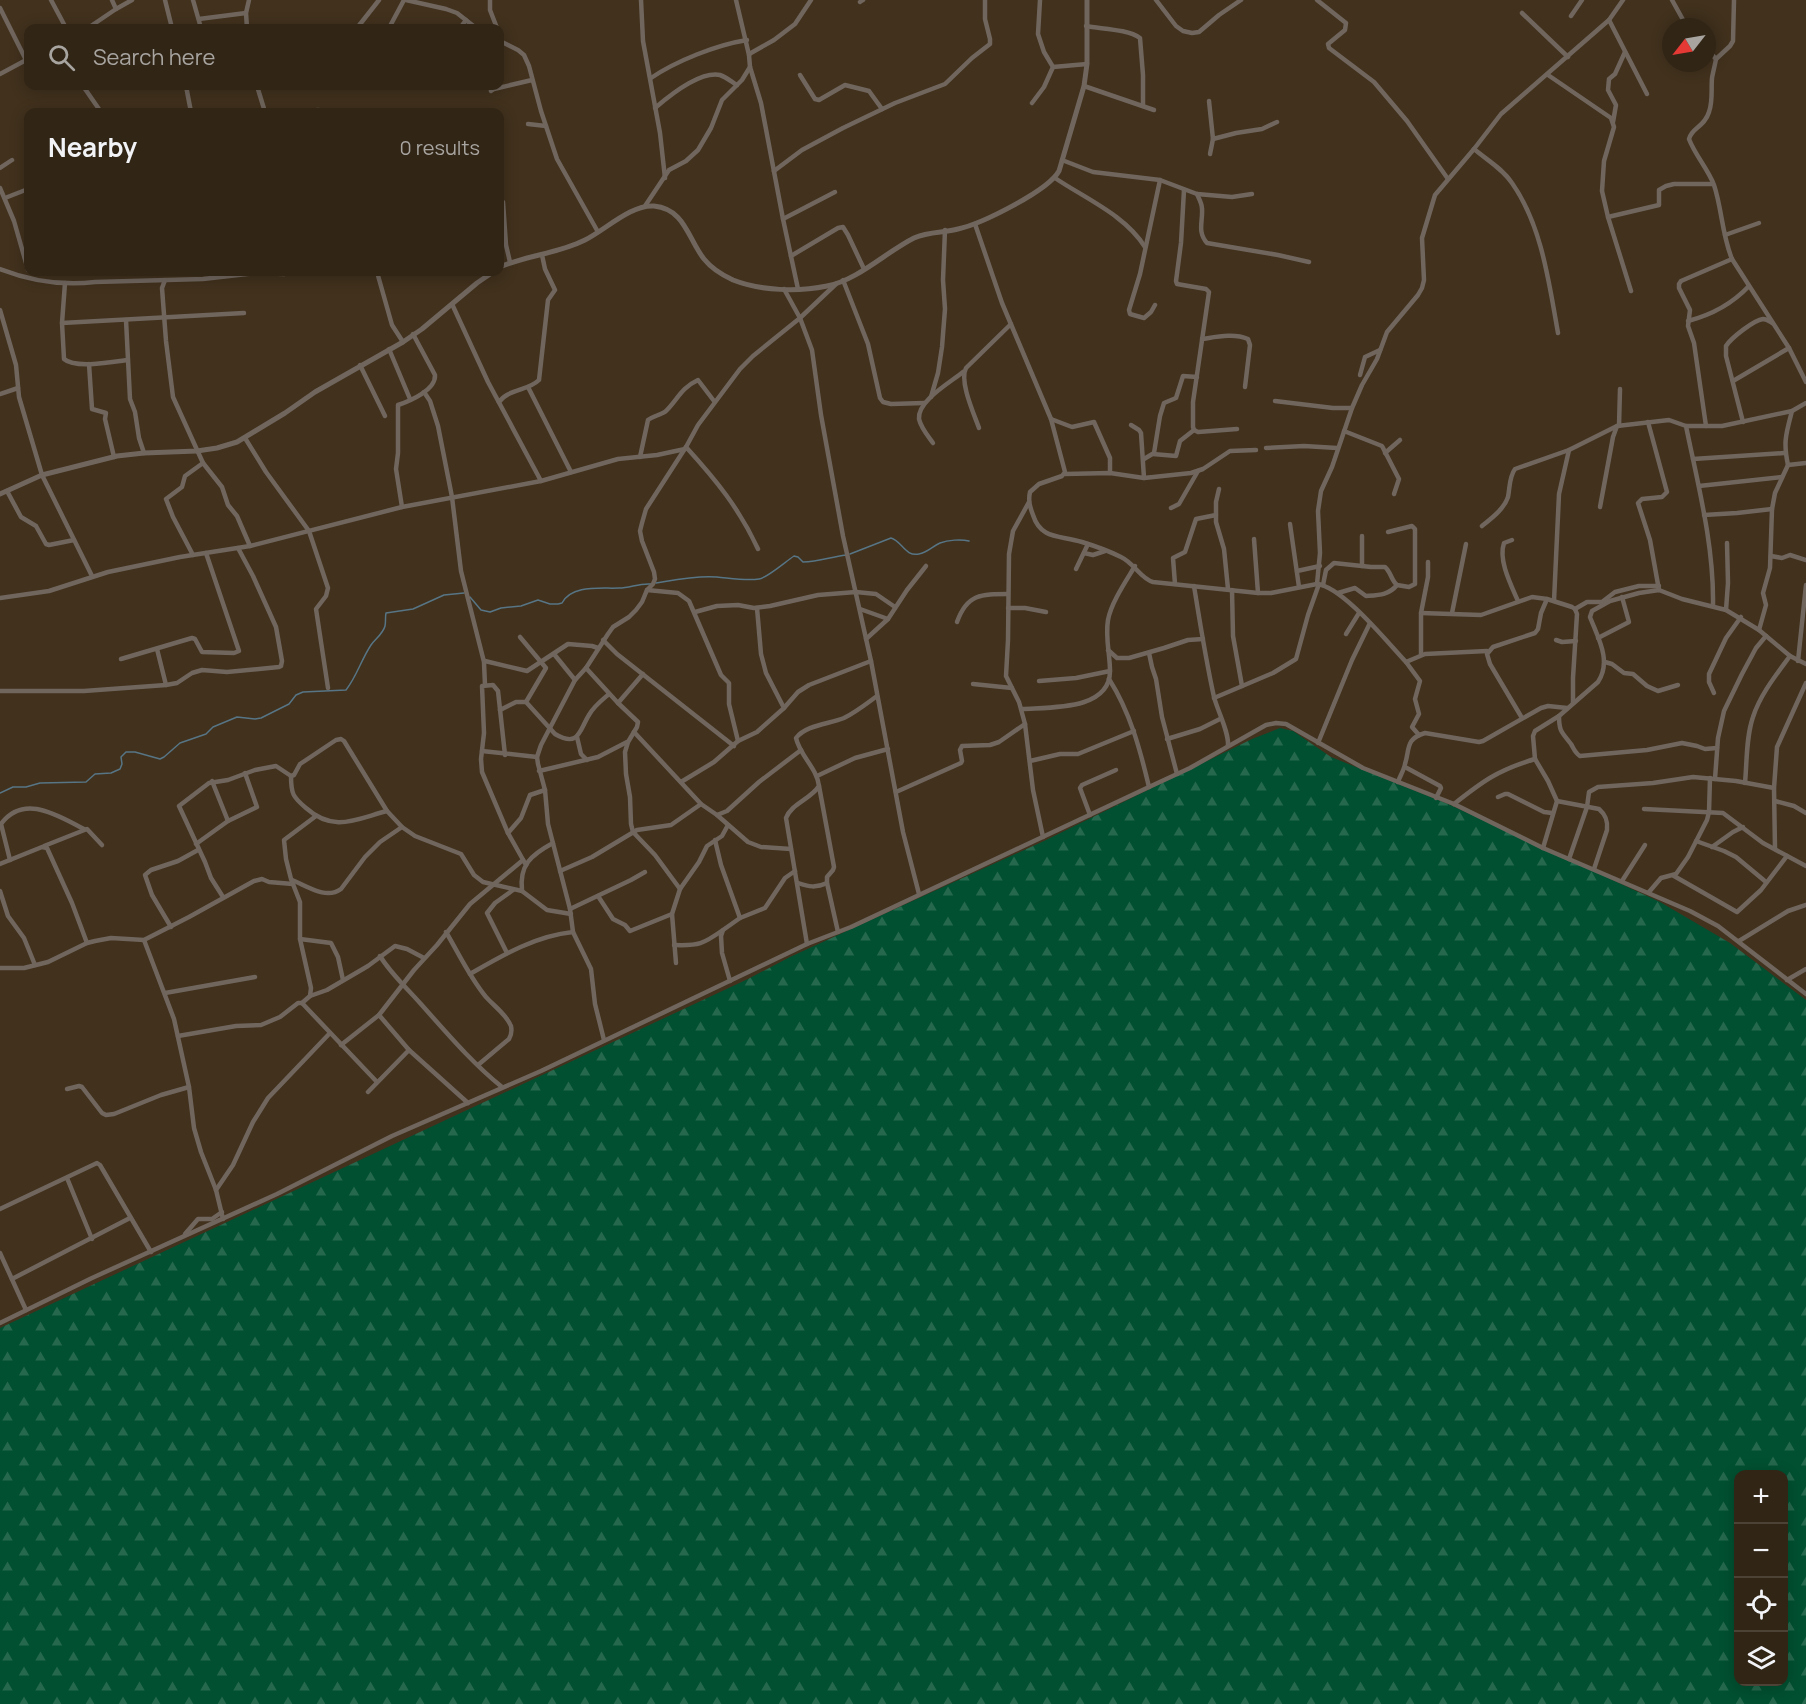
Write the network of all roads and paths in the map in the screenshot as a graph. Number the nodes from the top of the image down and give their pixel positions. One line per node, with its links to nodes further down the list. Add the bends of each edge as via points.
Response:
1 (51, 0): 32 (street)
2 (112, 0): 24 (street)
3 (130, 0): 24 (street)
4 (165, 0): 34 (street)
5 (193, 0): 29 (street)
6 (249, 0): 25 (street)
7 (379, 0): 37 (street)
8 (405, 0): 30 (street, via 446,9); 38 (street)
9 (490, 0): 41 (street)
10 (641, 0): 58 (street)
11 (736, 0): 43 (street)
12 (811, 0): 47 (street, via 795,24)
13 (986, 0): 74 (street, via 989,46 945,84)
14 (1040, 0): 53 (street, via 1038,34)
15 (1087, 0): 42 (street)
16 (1156, 0): 17 (street, via 1176,26 1192,33 1199,32)
17 (1241, 0)
18 (1317, 0): 89 (street, via 1346,23 1345,30 1328,44 1329,48 1374,82)
19 (1582, 0): 27 (street)
20 (1623, 0): 31 (street)
21 (1672, 0): 28 (street)
22 (1734, 0): 49 (street, via 1732,41)
23 (0, 8): 46 (street)
24 (116, 9): 33 (street)
25 (246, 12): 29 (street); 36 (street)
26 (1522, 13): 48 (street)
27 (1571, 16)
28 (1682, 18)
29 (199, 19): 35 (street)
30 (466, 20): 39 (street); 40 (street)
31 (1609, 20): 45 (street); 48 (street)
32 (64, 24)
33 (94, 24)
34 (171, 24)
35 (200, 24)
36 (247, 24)
37 (360, 24)
38 (391, 24)
39 (463, 24)
40 (471, 24)
41 (495, 24)
42 (1086, 26): 51 (street); 69 (street, via 1140,38)
43 (747, 40): 47 (street); 58 (street, via 692,57)
44 (504, 43): 59 (street, via 524,56)
45 (1625, 52): 66 (street); 77 (street, via 1609,79 1608,90 1616,105)
46 (24, 53)
47 (749, 55): 52 (street)
48 (1568, 57): 57 (street)
49 (1716, 59)
50 (24, 61): 55 (street)
51 (1087, 64): 53 (street); 61 (street)
52 (750, 67): 60 (street); 86 (street)
53 (1053, 67): 68 (street)
54 (1713, 72): 91 (street, via 1709,113 1689,139)
55 (0, 74)
56 (800, 75): 74 (street, via 815,99 845,85 869,92)
57 (1548, 75): 77 (street); 81 (street, via 1501,114)
58 (651, 78): 73 (street)
59 (532, 80): 62 (street); 79 (street)
60 (737, 85): 73 (street, via 713,75 683,87); 87 (street, via 722,100 698,150 669,170)
61 (1084, 86): 69 (street); 84 (street)
62 (504, 87)
63 (86, 90): 70 (street)
64 (187, 90): 71 (street)
65 (258, 90): 72 (street)
66 (1647, 94)
67 (1209, 101): 80 (street)
68 (1032, 104)
69 (1143, 106): 75 (street)
70 (97, 108)
71 (190, 108)
72 (264, 108)
73 (656, 108): 87 (street)
74 (882, 109): 86 (street, via 802,150)
75 (1154, 111)
76 (1277, 122): 80 (street)
77 (1613, 122): 101 (street, via 1602,178)
78 (528, 124): 79 (street)
79 (546, 126): 106 (street, via 557,159)
80 (1213, 139): 82 (street)
81 (1474, 150): 89 (street); 142 (street, via 1512,182 1523,203 1543,257)
82 (1210, 153)
83 (12, 160): 85 (street)
84 (1062, 160): 88 (street); 90 (street, via 1093,172)
85 (0, 168)
86 (774, 171): 102 (street)
87 (665, 178): 99 (street)
88 (1055, 178): 104 (street, via 1029,197); 108 (street, via 1125,224)
89 (1448, 179): 148 (street, via 1435,195 1422,238 1422,288 1387,332)
90 (1160, 180): 93 (street); 108 (street)
91 (1713, 184): 101 (street, via 1666,186 1659,190 1657,206); 107 (street)
92 (0, 188): 98 (street)
93 (1184, 190): 96 (street); 144 (street, via 1176,281 1208,291)
94 (24, 191): 98 (street)
95 (835, 192): 102 (street)
96 (1197, 194): 97 (street); 114 (street, via 1202,207 1200,230 1207,243)
97 (1252, 194)
98 (5, 198): 109 (street)
99 (645, 206): 106 (street); 128 (street, via 666,209 679,218 703,259 719,273 743,283)
100 (504, 216): 113 (street)
101 (1608, 217): 130 (street)
102 (783, 219): 111 (street)
103 (1759, 223): 107 (street)
104 (975, 224): 105 (street); 140 (street)
105 (945, 230): 117 (street, via 914,238); 163 (street, via 942,346)
106 (598, 232): 110 (street)
107 (1725, 235): 112 (street)
108 (1146, 248): 132 (street, via 1130,314 1144,318)
109 (24, 254)
110 (542, 255): 113 (street); 157 (street, via 555,290 548,300 539,380)
111 (791, 256): 117 (street, via 843,227); 129 (street)
112 (1732, 259): 127 (street); 138 (street, via 1679,282 1690,310)
113 (510, 262): 115 (street)
114 (1309, 262)
115 (504, 265)
116 (0, 269): 122 (street)
117 (864, 269): 124 (street)
118 (30, 276): 122 (street)
119 (222, 276): 123 (street)
120 (378, 276): 145 (street, via 392,325)
121 (488, 276): 131 (street)
122 (31, 279): 125 (street)
123 (165, 280): 125 (street); 135 (street)
124 (843, 280): 126 (street); 168 (street, via 868,344 880,399 891,404)
125 (65, 283): 139 (street)
126 (836, 284): 129 (street); 136 (street)
127 (1749, 286): 138 (street, via 1711,314); 141 (street)
128 (784, 289): 129 (street); 136 (street)
129 (798, 289)
130 (1631, 291)
131 (452, 304): 143 (street); 167 (street)
132 (1155, 305)
133 (0, 313): 159 (street, via 16,365)
134 (244, 313): 135 (street)
135 (164, 316): 137 (street); 192 (street, via 171,391)
136 (800, 318): 165 (street, via 753,356); 262 (street, via 812,350)
137 (126, 320): 139 (street); 149 (street)
138 (1688, 321): 179 (street)
139 (62, 323): 150 (street, via 64,359 69,364)
140 (1011, 324): 152 (street); 173 (street)
141 (1773, 324): 146 (street); 155 (street, via 1762,320 1728,343 1725,351)
142 (1558, 333)
143 (413, 334): 145 (street); 161 (street, via 435,375 435,382)
144 (1202, 339): 154 (street); 158 (street, via 1248,339)
145 (403, 342): 147 (street)
146 (1789, 348): 155 (street); 156 (street)
147 (389, 349): 151 (street); 164 (street)
148 (1380, 350): 153 (street, via 1365,357); 170 (street)
149 (128, 360): 150 (street); 193 (street, via 130,399)
150 (89, 364): 197 (street, via 92,409 106,413)
151 (360, 365): 172 (street); 184 (street)
152 (963, 372): 163 (street); 180 (street)
153 (1360, 375)
154 (1197, 376): 182 (street); 196 (street, via 1183,376 1176,398 1164,403)
155 (1733, 381): 175 (street)
156 (1806, 382)
157 (528, 387): 167 (street); 205 (street)
158 (1245, 387)
159 (18, 388): 162 (street); 208 (street)
160 (1620, 389): 177 (street)
161 (424, 392): 164 (street); 217 (street, via 438,426)
162 (0, 394)
163 (931, 397): 168 (street)
164 (410, 399): 219 (street, via 398,405 396,469)
165 (714, 401): 187 (street); 198 (street, via 698,380 684,389 665,411 648,420)
166 (1275, 401): 170 (street)
167 (499, 402): 211 (street)
168 (924, 403): 186 (street, via 920,422)
169 (1806, 403): 171 (street)
170 (1352, 408): 183 (street)
171 (1792, 411): 175 (street); 195 (street)
172 (385, 416)
173 (1051, 419): 206 (street, via 1072,427 1094,422 1110,458); 207 (street)
174 (1648, 422): 177 (street); 178 (street, via 1669,420); 259 (street, via 1667,492 1638,503)
175 (1743, 422): 179 (street)
176 (1131, 425): 199 (street, via 1141,433)
177 (1618, 426): 191 (street); 220 (street)
178 (1686, 426): 179 (street); 200 (street)
179 (1706, 426)
180 (979, 428)
181 (1238, 429): 182 (street)
182 (1194, 430): 196 (street, via 1180,441 1176,456)
183 (1344, 431): 189 (street); 194 (street, via 1378,444)
184 (245, 438): 192 (street); 227 (street)
185 (1400, 440): 194 (street)
186 (933, 443)
187 (686, 448): 198 (street); 238 (street, via 725,492); 260 (street, via 646,509 642,523 642,541 655,579)
188 (1266, 448): 189 (street)
189 (1337, 448): 248 (street, via 1319,502)
190 (1256, 450): 204 (street, via 1230,451)
191 (1569, 450): 226 (street, via 1515,469 1503,507); 270 (street, via 1559,494)
192 (197, 451): 193 (street); 201 (street)
193 (144, 453): 197 (street)
194 (1385, 453): 216 (street, via 1399,479)
195 (1784, 453): 200 (street); 203 (street)
196 (1153, 454): 199 (street)
197 (114, 457): 208 (street)
198 (640, 457): 205 (street)
199 (1144, 459): 210 (street)
200 (1693, 459): 212 (street)
201 (203, 463): 236 (street, via 222,487); 242 (street, via 185,476 182,488 166,499)
202 (1806, 463): 203 (street)
203 (1788, 465): 209 (street)
204 (1198, 471): 210 (street); 221 (street, via 1179,504)
205 (571, 472): 211 (street)
206 (1110, 473): 207 (street); 210 (street)
207 (1065, 474): 218 (street, via 1039,484 1030,492)
208 (42, 475): 214 (street); 231 (street)
209 (1782, 477): 212 (street); 222 (street)
210 (1144, 478)
211 (540, 481): 217 (street)
212 (1700, 486): 224 (street)
213 (1219, 489): 223 (street)
214 (7, 491): 215 (street); 231 (street, via 21,517 36,526 46,544)
215 (0, 494)
216 (1394, 495)
217 (452, 497): 219 (street); 308 (street, via 461,571)
218 (1029, 502): 234 (street, via 1041,530); 265 (street, via 1011,542)
219 (402, 507): 227 (street)
220 (1600, 507)
221 (1171, 508)
222 (1772, 509): 224 (street); 243 (street)
223 (1216, 515): 253 (street, via 1196,519 1185,552 1173,558); 261 (street)
224 (1704, 515): 271 (street)
225 (1290, 524): 251 (street)
226 (1482, 526)
227 (309, 531): 236 (street); 325 (street, via 327,588 316,609)
228 (1388, 531): 255 (street, via 1412,526 1415,530 1416,583)
229 (1362, 536): 249 (street)
230 (1254, 539): 263 (street)
231 (74, 540): 252 (street)
232 (1512, 540): 269 (street, via 1504,543 1502,551)
233 (1727, 543): 277 (street)
234 (1088, 544): 239 (street); 240 (street)
235 (1466, 544): 282 (street)
236 (250, 546): 237 (street)
237 (238, 548): 241 (street); 323 (street, via 276,627 281,666 227,672 202,670)
238 (758, 549)
239 (1105, 551): 240 (street); 247 (street)
240 (1084, 553): 250 (street)
241 (206, 554): 242 (street); 298 (street, via 239,651 202,652 194,638)
242 (193, 555): 252 (street)
243 (1771, 556): 244 (street, via 1790,555); 287 (street)
244 (1806, 560)
245 (1428, 562): 281 (street)
246 (926, 566): 272 (street)
247 (1135, 566): 253 (street, via 1149,581); 299 (street, via 1110,612)
248 (1320, 566): 251 (street); 254 (street)
249 (1362, 566): 254 (street, via 1334,563); 255 (street, via 1384,567)
250 (1076, 569)
251 (1298, 571): 258 (street)
252 (92, 576): 267 (street, via 49,591)
253 (1174, 584): 257 (street)
254 (1320, 584): 258 (street); 264 (street); 324 (street, via 1296,659)
255 (1397, 585): 264 (street, via 1384,594 1366,596 1355,588)
256 (1806, 585): 307 (street)
257 (1194, 586): 261 (street); 293 (street)
258 (1299, 587): 263 (street)
259 (1659, 588): 266 (street); 271 (street, via 1682,599); 276 (street, via 1639,586 1615,592 1602,602 1587,602)
260 (647, 590): 278 (street, via 678,593); 294 (street, via 636,610)
261 (1230, 590): 263 (street); 324 (street)
262 (856, 592): 272 (street, via 876,594); 273 (street, via 818,595); 275 (street)
263 (1258, 593)
264 (1338, 593): 280 (street)
265 (1008, 594): 274 (street); 285 (street, via 974,599 962,609)
266 (1622, 597): 291 (street, via 1629,622); 291 (street, via 1592,611 1590,617)
267 (0, 598)
268 (1547, 599): 269 (street, via 1532,597); 270 (street); 300 (street, via 1535,633)
269 (1518, 601): 282 (street, via 1487,614)
270 (1554, 601): 276 (street)
271 (1713, 606): 277 (street)
272 (895, 607): 284 (street)
273 (757, 608): 278 (street, via 726,605); 328 (street, via 761,654)
274 (1008, 608): 279 (street); 326 (street, via 1006,676)
275 (860, 609): 284 (street); 292 (street)
276 (1575, 609): 296 (street)
277 (1726, 610): 283 (street)
278 (695, 612): 353 (street, via 721,675 729,683 729,704)
279 (1046, 612)
280 (1359, 613): 286 (street); 288 (street)
281 (1421, 613): 282 (street); 303 (street)
282 (1452, 613)
283 (1741, 617): 287 (street); 329 (street, via 1709,674)
284 (888, 619): 292 (street)
285 (957, 622)
286 (1370, 623): 310 (street); 355 (street)
287 (1759, 630): 289 (street)
288 (1346, 634)
289 (1766, 636): 304 (street); 358 (street, via 1724,711)
290 (520, 637): 309 (street)
291 (1598, 638): 311 (street)
292 (866, 639): 306 (street)
293 (1203, 639): 301 (street); 333 (street)
294 (603, 640): 297 (street); 315 (street)
295 (1556, 640): 296 (street)
296 (1576, 641): 338 (street)
297 (598, 648): 302 (street, via 568,644); 313 (street)
298 (157, 649): 305 (street); 323 (street)
299 (1108, 650): 301 (street, via 1117,658); 314 (street)
300 (1487, 651): 303 (street); 344 (street, via 1488,660)
301 (1149, 653): 352 (street)
302 (554, 654): 309 (street); 317 (street)
303 (1420, 655): 310 (street)
304 (1790, 656): 307 (street); 378 (street, via 1753,717)
305 (121, 659)
306 (871, 661): 332 (street); 334 (street, via 809,685)
307 (1797, 661): 312 (street)
308 (484, 662): 309 (street, via 527,671); 321 (street)
309 (542, 662): 336 (street, via 546,670)
310 (1406, 662): 350 (street, via 1420,681 1415,699 1419,714 1412,727)
311 (1605, 662): 322 (street, via 1658,691); 338 (street, via 1598,682)
312 (1806, 664)
313 (586, 668): 317 (street); 330 (street)
314 (1110, 671): 316 (street); 318 (street)
315 (643, 674): 337 (street); 356 (street)
316 (1109, 679): 341 (street, via 1103,690 1084,702); 348 (street)
317 (575, 680): 347 (street)
318 (1039, 681)
319 (1806, 683): 331 (street)
320 (973, 684): 326 (street)
321 (485, 685): 342 (street, via 496,688); 361 (street)
322 (1677, 685)
323 (166, 686): 327 (street)
324 (1242, 686): 333 (street)
325 (328, 688)
326 (1012, 688): 341 (street)
327 (0, 691)
328 (777, 693): 334 (street); 339 (street)
329 (1714, 693)
330 (609, 694): 337 (street); 351 (street, via 588,715)
331 (1799, 695): 335 (street); 381 (street, via 1777,747)
332 (877, 696): 359 (street); 360 (street, via 844,717 797,736)
333 (1214, 698): 345 (street)
334 (792, 699): 339 (street)
335 (1806, 699)
336 (526, 702): 342 (street); 347 (street)
337 (618, 703): 349 (street, via 638,722)
338 (1573, 703): 340 (street)
339 (784, 708): 353 (street, via 757,732)
340 (1567, 708): 343 (street); 344 (street, via 1548,706)
341 (1022, 709): 346 (street)
342 (500, 710): 362 (street)
343 (1559, 716): 358 (street, via 1560,731 1580,756 1682,743); 364 (street, via 1535,730)
344 (1522, 718): 350 (street, via 1479,742)
345 (1220, 719): 352 (street); 357 (street)
346 (1026, 724): 366 (street); 383 (street, via 999,742 962,746 961,763)
347 (549, 729): 351 (street, via 561,738); 363 (street)
348 (1134, 731): 366 (street, via 1078,754); 380 (street)
349 (634, 732): 354 (street); 376 (street)
350 (1419, 735): 367 (street, via 1410,743)
351 (577, 737): 365 (street, via 581,754)
352 (1167, 739): 371 (street)
353 (738, 741): 356 (street)
354 (628, 742): 365 (street); 404 (street, via 626,774)
355 (1318, 743): 357 (street, via 1286,724 1276,723); 377 (street)
356 (734, 746): 376 (street)
357 (1228, 746): 371 (street)
358 (1717, 748): 374 (street)
359 (888, 749): 373 (street, via 855,758); 383 (street)
360 (801, 750): 373 (street); 396 (street)
361 (482, 751): 362 (street); 405 (street, via 482,772)
362 (505, 755): 363 (street)
363 (537, 757): 368 (street)
364 (1535, 759): 386 (street); 389 (street, via 1486,778)
365 (587, 760): 368 (street)
366 (1029, 761): 406 (street)
367 (1405, 767): 377 (street); 385 (street, via 1440,786)
368 (539, 771): 382 (street)
369 (1116, 771): 397 (street, via 1080,788)
370 (245, 773): 372 (street, via 276,766); 375 (street); 399 (street, via 257,807)
371 (1177, 774): 380 (street)
372 (291, 776): 392 (street, via 300,764 336,740 343,740); 398 (street, via 293,795)
373 (817, 776): 379 (street)
374 (1713, 779): 378 (street); 390 (street, via 1693,777 1598,787 1589,792); 393 (street)
375 (212, 782): 399 (street); 413 (street, via 179,806)
376 (681, 782): 388 (street)
377 (1398, 782): 385 (street)
378 (1745, 783): 381 (street)
379 (819, 786): 416 (street, via 787,815); 433 (street, via 834,867)
380 (1149, 788): 397 (street)
381 (1774, 788): 387 (street)
382 (545, 790): 405 (street, via 530,795 521,818); 409 (street)
383 (896, 792): 441 (street)
384 (1498, 797): 394 (street, via 1508,794)
385 (1436, 798): 389 (street)
386 (1557, 801): 390 (street); 394 (street)
387 (1775, 801): 395 (street); 417 (street)
388 (701, 804): 396 (street); 404 (street, via 671,825)
389 (1454, 804): 415 (street)
390 (1587, 807): 419 (street); 425 (street, via 1599,809 1608,824)
391 (1644, 809): 393 (street)
392 (387, 811): 398 (street, via 337,823); 401 (street)
393 (1709, 812): 402 (street, via 1723,813); 408 (street)
394 (1552, 813): 415 (street)
395 (1806, 813)
396 (717, 815): 400 (street)
397 (1090, 815): 406 (street)
398 (316, 816): 431 (street, via 284,840)
399 (228, 821): 413 (street)
400 (728, 825): 407 (street); 416 (street, via 754,845)
401 (402, 827): 431 (street, via 380,842 336,893); 435 (street, via 461,854 474,876)
402 (1743, 827): 414 (street); 417 (street)
403 (84, 829): 411 (street, via 90,830); 412 (street); 420 (street, via 48,811 30,808 16,812 1,825)
404 (633, 832): 426 (street); 436 (street)
405 (508, 833): 421 (street)
406 (1043, 837): 441 (street)
407 (716, 840): 436 (street, via 707,846); 447 (street)
408 (1696, 841): 414 (street); 429 (street)
409 (553, 843): 423 (street, via 537,852); 426 (street)
410 (1645, 844): 430 (street)
411 (102, 845)
412 (44, 846): 420 (street); 456 (street, via 59,871)
413 (197, 847): 443 (street); 448 (street, via 178,861 145,875)
414 (1713, 847): 432 (street, via 1736,857)
415 (1543, 848): 419 (street)
416 (791, 849): 427 (street)
417 (1775, 849): 418 (street)
418 (1787, 856): 424 (street); 432 (street)
419 (1569, 859): 425 (street)
420 (10, 860): 422 (street)
421 (523, 860): 423 (street); 435 (street)
422 (0, 864)
423 (526, 865): 439 (street, via 520,877)
424 (1806, 866)
425 (1594, 869): 430 (street)
426 (560, 871): 445 (street)
427 (795, 871): 434 (street); 447 (street, via 785,878 765,908)
428 (645, 872): 442 (street)
429 (1674, 876): 432 (street, via 1737,912); 440 (street, via 1661,878)
430 (1622, 881): 440 (street)
431 (292, 882): 443 (street, via 262,879); 453 (street, via 300,902)
432 (1766, 882)
433 (826, 883): 434 (street, via 816,887); 452 (street)
434 (798, 884): 457 (street)
435 (494, 885): 437 (street); 450 (street, via 470,904)
436 (680, 889): 446 (street)
437 (513, 890): 439 (street); 459 (street, via 487,912)
438 (0, 891): 463 (street, via 8,916 24,938)
439 (522, 891): 445 (street, via 547,910)
440 (1649, 892): 455 (street, via 1718,926)
441 (919, 894): 452 (street)
442 (598, 896): 445 (street); 446 (street, via 613,919 630,931)
443 (223, 897): 448 (street)
444 (1806, 904): 455 (street)
445 (570, 912): 451 (street)
446 (672, 914): 458 (street)
447 (740, 918): 449 (street)
448 (171, 927): 454 (street)
449 (723, 930): 458 (street, via 702,944); 470 (street, via 722,953)
450 (446, 932): 461 (street); 466 (street)
451 (573, 932): 459 (street, via 540,939); 479 (street, via 591,969)
452 (838, 932): 457 (street)
453 (300, 939): 468 (street, via 331,943); 474 (street, via 312,988)
454 (144, 940): 456 (street, via 111,938); 472 (street)
455 (1739, 942): 469 (street)
456 (87, 943): 463 (street)
457 (807, 944): 470 (street)
458 (674, 945): 462 (street)
459 (507, 953): 466 (street)
460 (380, 956): 461 (street, via 399,946); 468 (street); 471 (street)
461 (424, 958): 471 (street)
462 (676, 963)
463 (35, 965): 464 (street)
464 (0, 968)
465 (1806, 969): 469 (street)
466 (470, 974): 482 (street, via 512,1028 509,1039)
467 (255, 977): 472 (street)
468 (343, 980): 474 (street)
469 (1787, 980): 473 (street)
470 (730, 981): 479 (street)
471 (403, 984): 476 (street); 482 (street)
472 (165, 993): 478 (street)
473 (1806, 994)
474 (310, 996): 475 (street)
475 (302, 1003): 477 (street); 478 (street, via 261,1025)
476 (379, 1015): 480 (street); 481 (street)
477 (330, 1033): 480 (street); 490 (street, via 268,1098)
478 (178, 1036): 484 (street)
479 (604, 1040): 485 (street)
480 (341, 1045): 483 (street)
481 (409, 1050): 483 (street); 488 (street)
482 (478, 1065): 485 (street)
483 (377, 1082): 487 (street)
484 (189, 1087): 486 (street, via 106,1115 82,1088); 490 (street, via 196,1135)
485 (502, 1088): 488 (street)
486 (67, 1089)
487 (368, 1092)
488 (468, 1103): 494 (street)
489 (66, 1178): 491 (street); 493 (street, via 97,1163); 496 (street)
490 (216, 1190): 492 (street)
491 (0, 1209)
492 (222, 1212): 494 (street); 495 (street, via 213,1219 198,1219)
493 (130, 1218): 496 (street); 497 (street)
494 (224, 1219): 495 (street)
495 (184, 1236): 497 (street)
496 (92, 1239): 499 (street)
497 (151, 1252): 500 (street)
498 (0, 1253): 499 (street)
499 (12, 1279): 500 (street)
500 (26, 1310): 501 (street)
501 (0, 1323)

